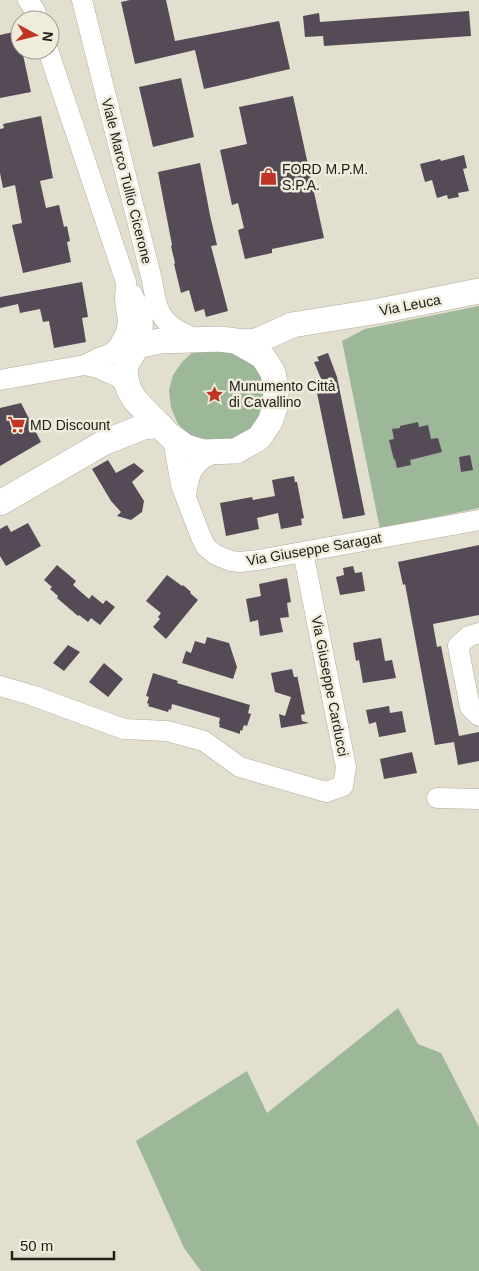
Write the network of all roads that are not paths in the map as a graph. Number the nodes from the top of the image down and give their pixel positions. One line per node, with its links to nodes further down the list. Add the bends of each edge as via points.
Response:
1 (82, 0): 6 (street, Viale Marco Tullio Cicerone, via 159,312 168,324)
2 (51, 60): 3 (street, Viale Marco Tullio Cicerone)
3 (126, 282): 8 (street, via 141,312 143,325); 9 (street, Viale Marco Tullio Cicerone, via 126,333 117,349)
4 (479, 292): 5 (main road, Via Leuca)
5 (341, 317): 7 (main road, Via Leuca, via 292,325 259,340); 11 (main road, Via Leuca, via 286,343)
6 (201, 340): 7 (main road); 8 (main road, via 160,341)
7 (236, 341): 11 (main road, via 263,357)
8 (138, 346): 9 (street); 13 (main road, via 126,364 125,375)
9 (110, 354): 10 (street)
10 (84, 365): 12 (street); 13 (street, via 120,378)
11 (273, 373): 16 (main road, via 275,407 259,438 236,452)
12 (0, 380)
13 (132, 395): 14 (main road); 15 (main road, via 126,421)
14 (165, 430): 15 (main road, via 143,427); 16 (main road, via 195,451); 17 (street, Via Giuseppe Saragat, via 174,445)
15 (105, 442): 18 (main road)
16 (217, 452): 17 (street, via 198,462 190,477)
17 (186, 497): 20 (street, Via Giuseppe Saragat, via 206,548 216,556 240,562)
18 (0, 503)
19 (479, 520): 20 (street, Via Giuseppe Saragat)
20 (303, 552): 22 (street, Via Giuseppe Carducci, via 346,767 343,786 326,792 240,767 204,741 167,731 124,729)
21 (479, 634): 23 (street, via 469,636 458,646 470,707)
22 (0, 686)
23 (479, 716)
24 (437, 798): 25 (street)
25 (479, 799)

